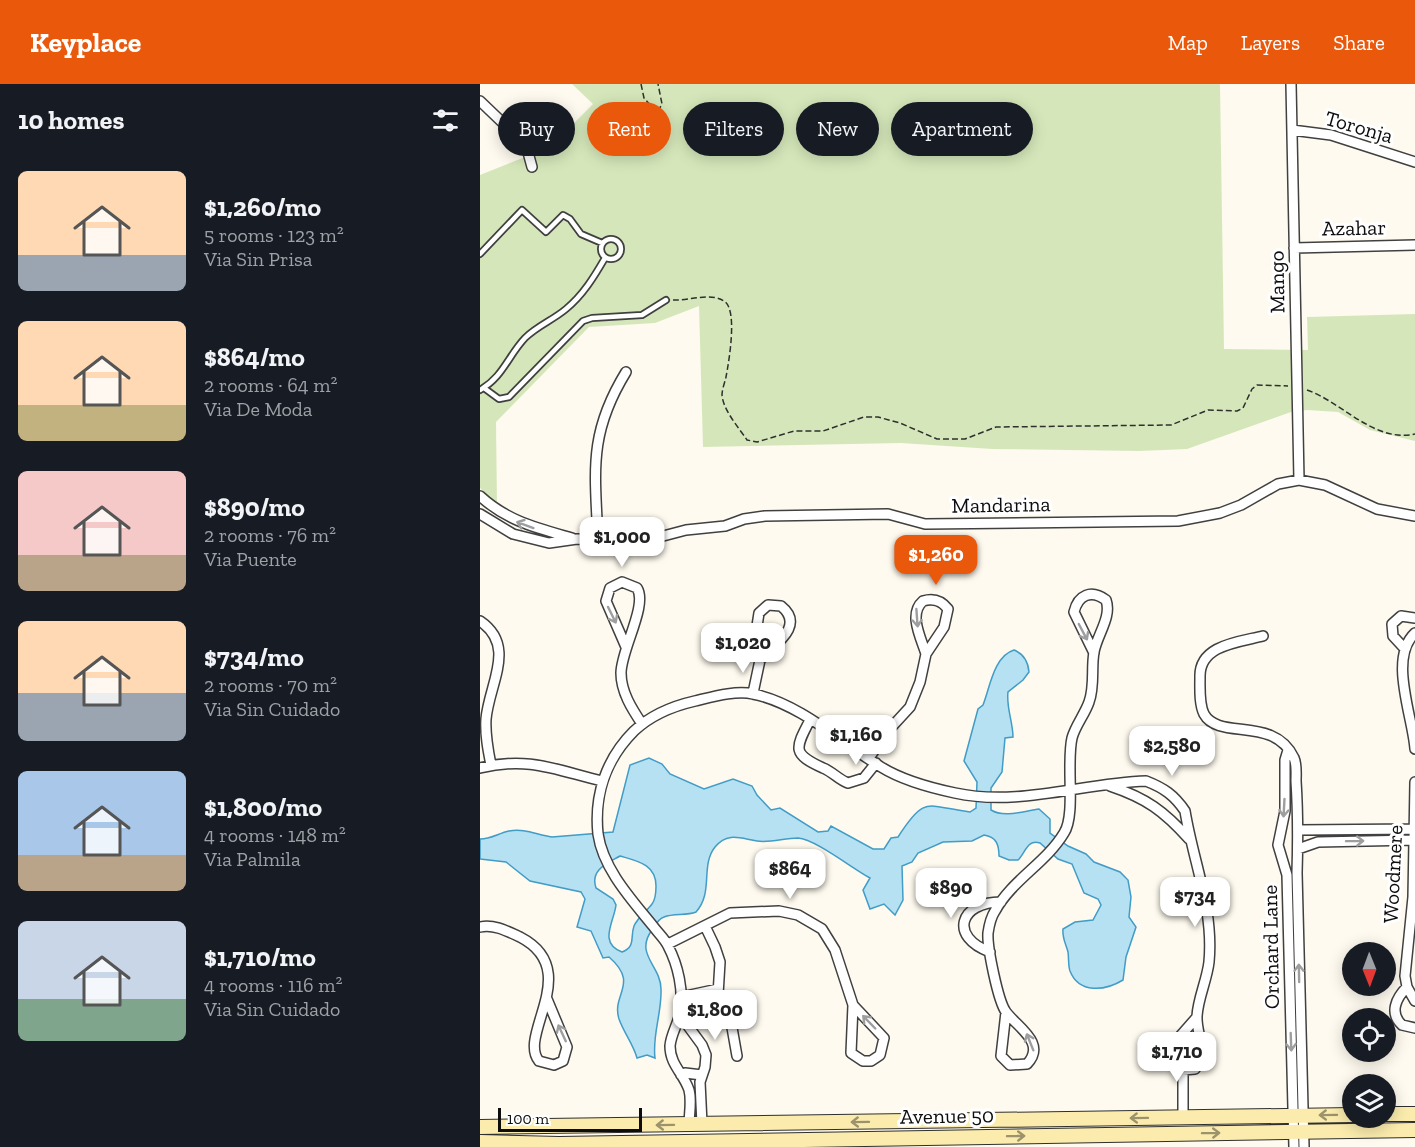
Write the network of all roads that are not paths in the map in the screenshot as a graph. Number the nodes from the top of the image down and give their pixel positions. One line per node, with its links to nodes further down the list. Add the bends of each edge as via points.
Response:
1 (1291, 84): 3 (street, Mango)
2 (480, 101): 5 (street, via 526,145)
3 (1292, 130): 4 (street, Toronja, via 1331,135); 8 (street, Mango)
4 (1415, 162)
5 (532, 167)
6 (603, 243): 9 (lane, via 581,234 563,215 546,232 522,210); 10 (lane, via 601,254); 10 (lane, via 617,241 621,250 615,259)
7 (1415, 245): 8 (street, Azahar)
8 (1294, 248): 14 (street, Mango)
9 (480, 254)
10 (605, 258): 13 (lane, via 579,297 536,328 496,379)
11 (666, 300): 13 (lane, via 642,315 583,321 509,397 499,399)
12 (626, 372): 19 (street, via 611,397 595,451)
13 (482, 389)
14 (1299, 480): 17 (street, Mandarina, via 1325,485 1377,509); 19 (street, Mandarina, via 1278,484 1220,513 1178,521 925,524 888,514 765,516 648,540)
15 (480, 496): 18 (street, Mandarina, one-way to 15, via 519,523)
16 (480, 514): 18 (street, Mandarina, via 504,530 534,541)
17 (1415, 516)
18 (577, 539): 19 (street, Mandarina)
19 (598, 540)
20 (1415, 618): 25 (street, via 1401,616 1392,624 1393,636)
21 (480, 621): 36 (street, via 498,641 500,663 486,719)
22 (1415, 633): 25 (street)
23 (1263, 636): 34 (street, via 1223,646 1208,656 1200,673 1202,707 1205,717 1217,724 1271,735)
24 (626, 647): 24 (street, one-way to 24, via 641,599 637,588 622,582 610,588 606,601); 31 (street, via 621,674 625,692)
25 (1405, 649): 32 (street, via 1405,693)
26 (1094, 653): 26 (street, one-way to 26, via 1108,605 1102,597 1089,594 1078,601 1074,612); 41 (street, via 1090,699 1072,736)
27 (926, 654): 27 (street, one-way to 27, via 948,615 945,604 933,599 923,601 916,610); 35 (street, via 910,707 887,732)
28 (760, 660): 28 (street, via 790,630 790,615 781,606 768,605 759,613); 29 (street)
29 (753, 693): 30 (street, via 773,699); 31 (street, via 714,696 678,705)
30 (810, 720): 35 (street); 35 (street, via 800,743 805,760 848,783 864,778)
31 (642, 724): 38 (street, via 622,744)
32 (1414, 729): 33 (street)
33 (1415, 749)
34 (1288, 750): 45 (street, Orchard Lane, via 1295,759); 46 (street, Orchard Lane, one-way to 46)
35 (872, 761): 41 (street, via 915,781 973,796 1034,796)
36 (491, 765): 37 (street); 38 (street, via 532,763)
37 (480, 768)
38 (602, 781): 53 (street, via 599,838 624,891)
39 (1415, 782): 44 (street, Woodmere)
40 (1106, 784): 41 (street); 42 (street, via 1146,781); 43 (street)
41 (1068, 790): 50 (street, via 1070,815 1066,831)
42 (1172, 794): 43 (street); 47 (street, via 1185,811)
43 (1159, 809): 47 (street)
44 (1414, 829): 45 (street); 48 (street, Woodmere)
45 (1299, 832): 46 (street); 49 (street, Orchard Lane)
46 (1280, 833): 72 (street, Orchard Lane, one-way to 72, via 1278,845 1287,874)
47 (1191, 840): 63 (street, via 1208,916 1209,961)
48 (1414, 840): 49 (street, one-way to 48, via 1318,842); 55 (street, Woodmere)
49 (1298, 849): 72 (street, Orchard Lane, one-way to 49)
50 (1000, 902): 54 (street, via 988,931); 54 (street, via 975,906 965,921 966,938)
51 (705, 926): 53 (street); 56 (street, via 720,963); 60 (street, via 730,913 779,911 798,915 822,929 835,950)
52 (480, 927): 58 (street, via 503,929 534,945 546,969)
53 (668, 944): 57 (street)
54 (990, 952): 61 (street)
55 (1407, 987): 59 (street, Woodmere); 64 (street, via 1396,1000 1395,1014 1402,1025)
56 (718, 989): 57 (street); 65 (street, via 731,1022)
57 (681, 997): 62 (street)
58 (547, 999): 58 (street, one-way to 58, via 534,1052 539,1061 554,1065 563,1061 567,1047)
59 (1415, 1001)
60 (854, 1005): 60 (street, one-way to 60, via 851,1053 871,1061 880,1055 884,1038)
61 (1006, 1011): 61 (street, one-way to 61, via 1001,1056 1010,1065 1027,1064 1033,1053 1031,1040)
62 (680, 1015): 67 (street, via 670,1046 673,1065); 68 (street, via 704,1050)
63 (1197, 1017): 66 (street, via 1202,1057 1195,1069); 66 (street, via 1168,1050 1171,1064)
64 (1415, 1028)
65 (737, 1056)
66 (1183, 1070): 73 (street)
67 (681, 1075): 68 (street); 75 (street, via 689,1091)
68 (702, 1075): 75 (street)
69 (1342, 1114): 72 (main road, Avenue 50, one-way to 72)
70 (1396, 1114): 71 (main road)
71 (1415, 1114)
72 (1298, 1115): 73 (main road, Avenue 50); 78 (street, Orchard Lane)
73 (1183, 1117): 74 (main road, Avenue 50, one-way to 74)
74 (1099, 1118): 75 (main road, Avenue 50, one-way to 75); 80 (main road, via 983,1126 976,1128)
75 (696, 1125): 76 (main road, Avenue 50, one-way to 76); 81 (main road)
76 (480, 1127)
77 (1415, 1130): 78 (main road, Avenue 50)
78 (1298, 1132): 80 (main road, Avenue 50, one-way to 78); 83 (street, Orchard Lane); 84 (street, Orchard Lane)
79 (480, 1142): 81 (main road, Avenue 50)
80 (973, 1142): 82 (main road, Avenue 50)
81 (696, 1144): 82 (main road, Avenue 50)
82 (780, 1144)
83 (1294, 1147)
84 (1304, 1147)

